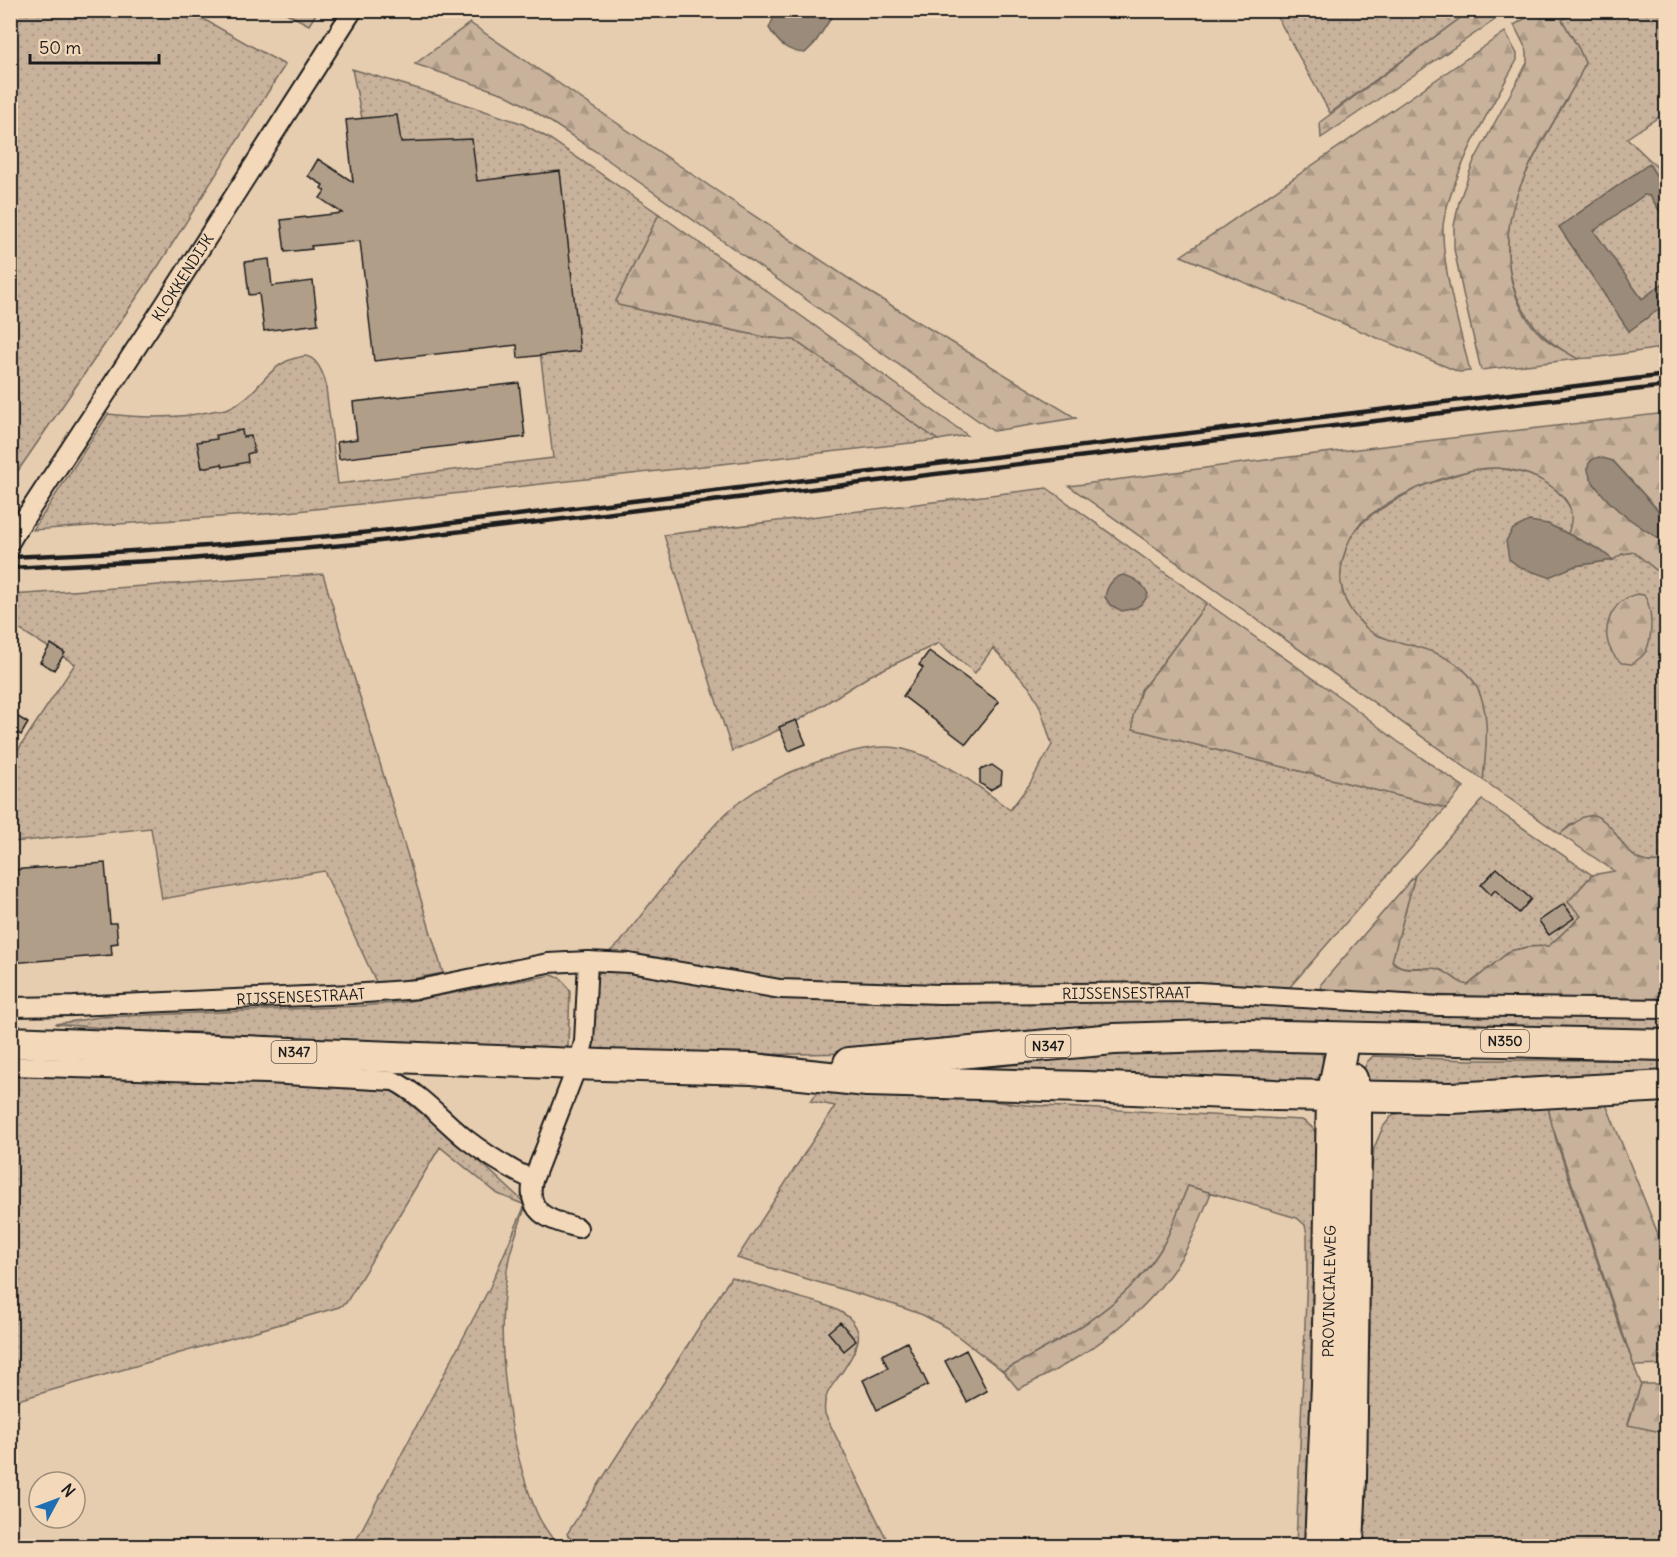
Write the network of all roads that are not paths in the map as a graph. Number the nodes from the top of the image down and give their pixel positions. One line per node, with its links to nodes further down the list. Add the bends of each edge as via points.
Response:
1 (353, 10): 2 (street, KLOKKENDIJK)
2 (10, 542)
3 (588, 961): 4 (street, RIJSSENSESTRAAT, via 548,963 419,989); 5 (street, RIJSSENSESTRAAT, via 629,963 780,989 939,994 1198,992 1439,1006); 9 (street, via 584,1042)
4 (10, 1007)
5 (1666, 1009)
6 (1344, 1038): 8 (main road, N350); 11 (main road, N347, via 1244,1035 1114,1039 886,1061); 13 (main road)
7 (10, 1042): 9 (main road, N347)
8 (1666, 1045)
9 (578, 1064): 11 (main road, N347); 14 (street)
10 (10, 1066): 14 (street, via 394,1081 467,1140 504,1166)
11 (753, 1069): 13 (main road, N347, via 867,1081)
12 (1666, 1086): 13 (main road, via 1451,1098)
13 (1344, 1096): 16 (main road, PROVINCIALEWEG); 17 (main road, PROVINCIALEWEG, via 1351,1478)
14 (533, 1180): 15 (street, via 530,1192 540,1213 552,1221)
15 (578, 1228)
16 (1320, 1546)
17 (1348, 1546)

